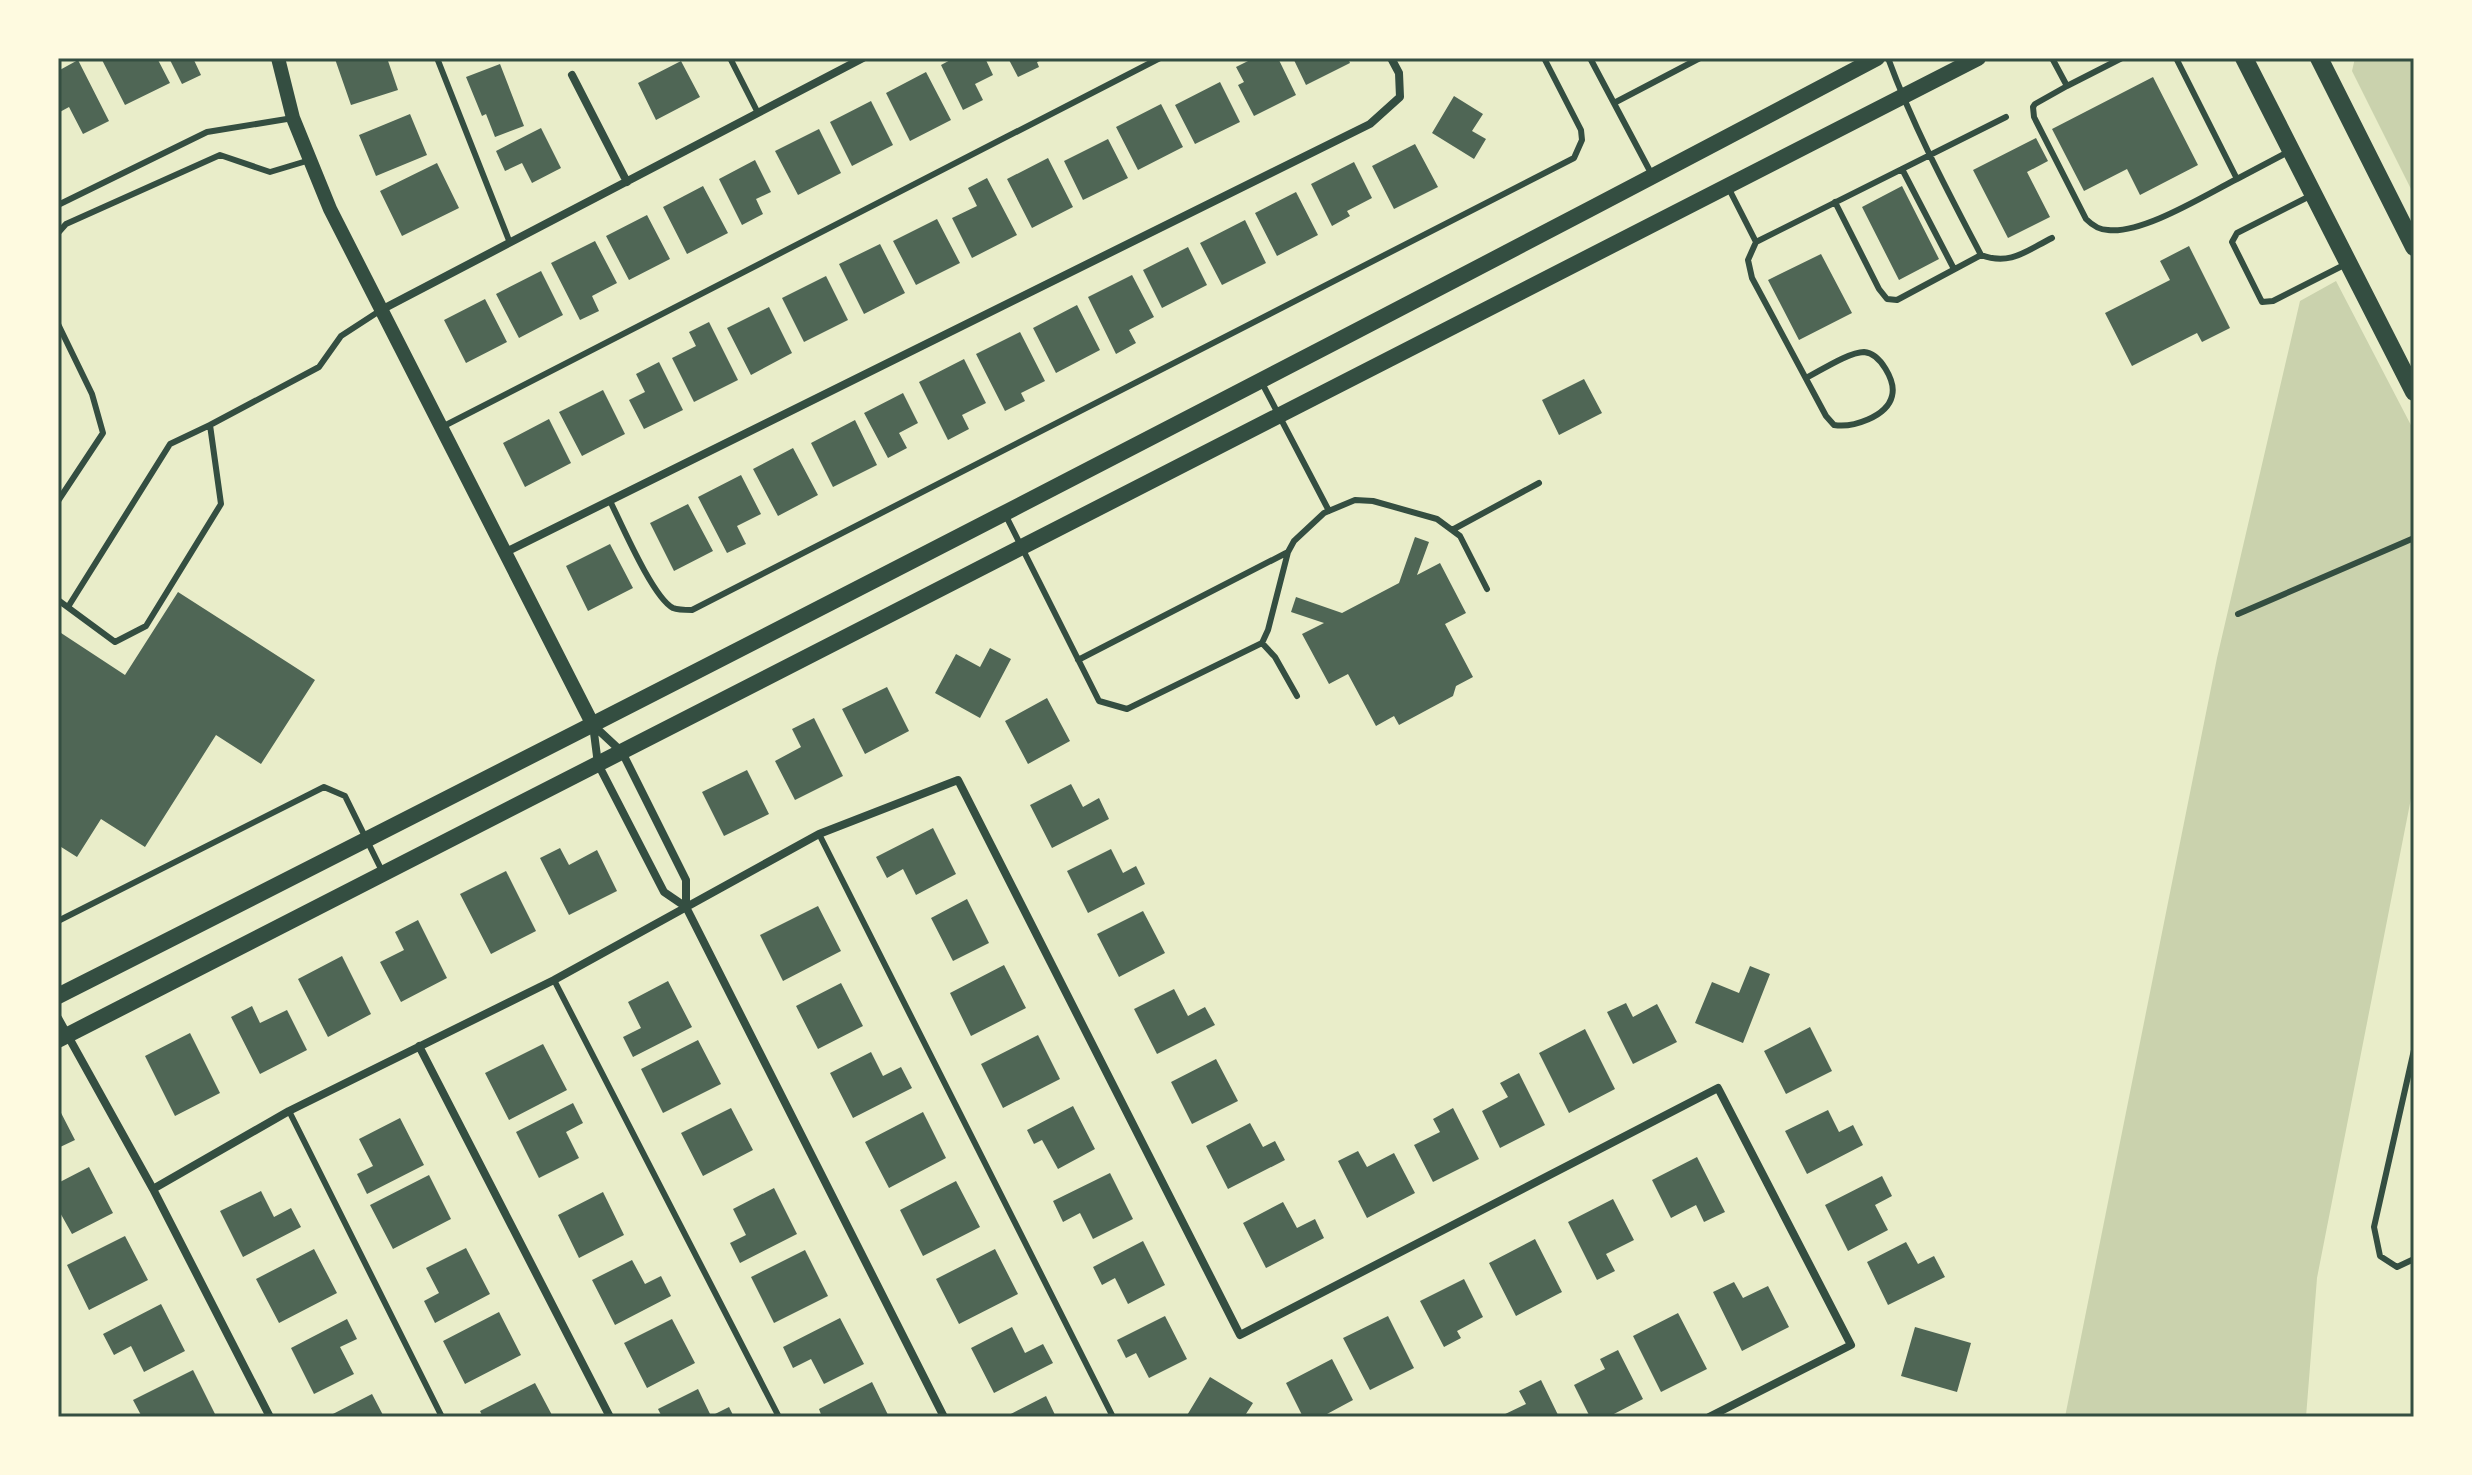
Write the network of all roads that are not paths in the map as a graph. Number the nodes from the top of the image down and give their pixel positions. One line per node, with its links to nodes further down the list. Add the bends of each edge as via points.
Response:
1 (278, 58): 24 (street)
2 (437, 58): 39 (lane)
3 (730, 58): 22 (lane)
4 (863, 58): 22 (street)
5 (1160, 58): 51 (lane)
6 (1391, 58): 54 (street, via 1399,73 1400,97 1370,124)
7 (1544, 58): 54 (lane, via 1581,130 1574,158 692,610 674,609 664,601)
8 (1590, 58): 21 (lane)
9 (1700, 58): 21 (lane)
10 (1877, 58): 29 (main road)
11 (1888, 58): 20 (lane)
12 (1978, 58): 20 (main road)
13 (2052, 58): 19 (lane)
14 (2122, 58): 19 (lane)
15 (2176, 58): 30 (lane)
16 (2244, 58): 25 (main road)
17 (2319, 58): 40 (main road)
18 (572, 75): 31 (street)
19 (2067, 86): 30 (lane, via 2033,110 2093,225 2107,231 2141,226)
20 (1902, 97): 26 (lane); 32 (main road)
21 (1614, 103): 29 (lane)
22 (758, 113): 31 (street)
23 (2006, 117): 26 (lane)
24 (293, 118): 27 (street); 35 (lane, via 207,132)
25 (2291, 151): 30 (lane); 33 (main road)
26 (1929, 155): 28 (lane); 41 (lane)
27 (310, 160): 36 (lane, via 270,172 220,155 66,224); 44 (street)
28 (1902, 169): 34 (lane); 43 (lane)
29 (1653, 176): 47 (main road)
30 (2237, 179)
31 (627, 182): 39 (street)
32 (1727, 186): 38 (lane); 49 (main road)
33 (2313, 194): 42 (main road); 42 (lane, via 2237,233 2232,242 2262,302)
34 (1835, 202): 38 (lane); 43 (lane, via 1887,299 1897,300)
35 (58, 205)
36 (58, 233)
37 (2052, 238): 41 (lane, via 2009,260)
38 (1756, 242): 46 (lane, via 1748,260 1752,278)
39 (510, 243): 44 (street)
40 (2414, 247)
41 (1981, 255): 43 (lane)
42 (2348, 263): 48 (main road)
43 (1954, 269)
44 (381, 310): 50 (lane, via 341,336 319,367); 51 (street)
45 (58, 324): 53 (lane, via 92,394 103,433)
46 (1806, 378): 46 (lane, via 1834,425 1859,424 1886,408 1893,395 1878,357 1867,352)
47 (1260, 380): 49 (lane); 56 (main road)
48 (2414, 392)
49 (1279, 416): 55 (lane); 59 (main road)
50 (210, 425): 64 (lane, via 170,444); 64 (lane, via 221,504 146,626 115,642)
51 (442, 427): 60 (street)
52 (1539, 483): 57 (lane)
53 (58, 501)
54 (610, 501): 60 (street)
55 (1329, 511): 57 (lane, via 1355,500 1373,501 1437,519); 61 (lane)
56 (1004, 513): 59 (lane); 69 (main road)
57 (1452, 530): 62 (lane)
58 (2414, 538): 65 (lane)
59 (1022, 547): 67 (lane); 70 (main road)
60 (506, 552): 69 (street)
61 (1288, 552): 66 (lane); 67 (lane)
62 (1487, 589)
63 (58, 600): 64 (lane)
64 (68, 607)
65 (2238, 614)
66 (1262, 643): 67 (lane, via 1127,709 1099,701); 68 (lane)
67 (1078, 660)
68 (1297, 696)
69 (593, 725): 70 (street); 71 (street); 73 (main road)
70 (622, 752): 71 (main road); 75 (street, via 686,880)
71 (598, 764): 74 (main road); 75 (street, via 664,892)
72 (819, 834): 75 (street); 91 (lane); 92 (street, via 958,780 1240,1335 1718,1088 1851,1345)
73 (366, 840): 74 (lane); 76 (lane, via 345,796 324,787); 78 (main road)
74 (384, 874): 80 (main road)
75 (686, 907): 77 (street); 90 (street)
76 (58, 921)
77 (554, 980): 81 (street); 89 (lane)
78 (58, 996)
79 (58, 1018): 80 (street)
80 (63, 1037): 84 (street)
81 (419, 1046): 83 (street); 88 (street)
82 (2414, 1050): 85 (lane, via 2374,1227 2380,1256 2397,1267)
83 (289, 1111): 84 (street); 87 (lane)
84 (153, 1189): 86 (street)
85 (2414, 1259)
86 (270, 1417)
87 (442, 1417)
88 (610, 1417)
89 (779, 1417)
90 (944, 1417)
91 (1113, 1417)
92 (1709, 1417)

